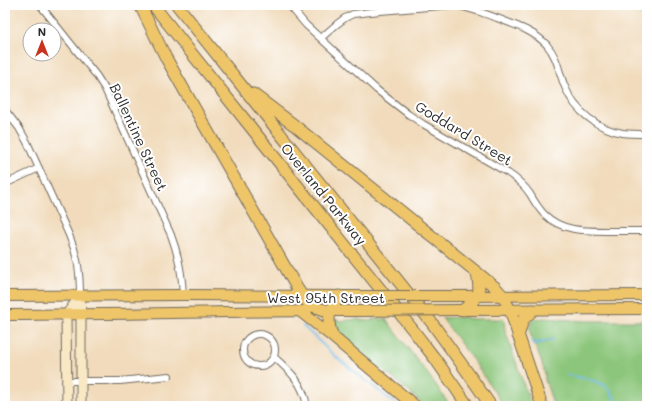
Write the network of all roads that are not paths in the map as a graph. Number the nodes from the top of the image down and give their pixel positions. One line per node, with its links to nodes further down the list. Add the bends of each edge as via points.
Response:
1 (40, 5): 14 (street, Ballentine Street, via 105,89 177,249)
2 (140, 5): 15 (highway, via 166,58)
3 (153, 5): 41 (highway, Overland Parkway, via 413,330)
4 (177, 5): 7 (highway, Overland Parkway)
5 (289, 5): 6 (street, Goddard Street)
6 (321, 38): 9 (street, via 353,14 464,6 523,28 540,38 555,57 565,87 577,108 591,120 609,130); 12 (street, Goddard Street, via 377,90 408,114 519,181 552,221 584,231)
7 (239, 84): 13 (highway, via 294,125); 42 (highway, Overland Parkway, via 432,323)
8 (5, 110): 10 (street, via 19,128)
9 (647, 134)
10 (39, 168): 11 (street); 18 (street, via 74,247 80,279)
11 (5, 184)
12 (647, 231)
13 (477, 273): 20 (highway); 21 (highway)
14 (183, 295): 15 (main road, West 95th Street); 18 (main road, West 95th Street)
15 (301, 295): 19 (main road, West 95th Street); 27 (highway, via 312,306)
16 (647, 295): 21 (main road, West 95th Street)
17 (5, 296): 18 (main road, West 95th Street)
18 (80, 296): 28 (street); 30 (street)
19 (343, 296): 20 (main road, West 95th Street, bridge); 27 (highway)
20 (478, 296): 21 (main road, West 95th Street); 23 (highway)
21 (503, 296): 24 (highway)
22 (647, 309): 25 (main road, West 95th Street)
23 (462, 310): 24 (main road, West 95th Street); 27 (main road, West 95th Street, bridge)
24 (510, 310): 25 (main road, West 95th Street); 31 (highway)
25 (533, 310): 31 (highway, via 523,320)
26 (300, 311): 27 (main road, West 95th Street); 28 (main road, West 95th Street); 32 (highway)
27 (330, 311): 32 (highway, via 328,319)
28 (81, 314): 30 (main road, West 95th Street); 36 (street)
29 (5, 315): 30 (main road, West 95th Street)
30 (66, 315): 35 (street)
31 (518, 336): 43 (highway)
32 (333, 337): 40 (highway)
33 (274, 358): 33 (street, via 276,346 270,337 259,333 253,334 244,342 244,357 251,364 266,365); 39 (street, via 287,368 302,388)
34 (169, 376): 36 (street)
35 (66, 381): 36 (street); 37 (street)
36 (81, 381): 38 (street)
37 (66, 406)
38 (81, 406)
39 (307, 406)
40 (415, 406)
41 (468, 406)
42 (490, 406)
43 (542, 406)

